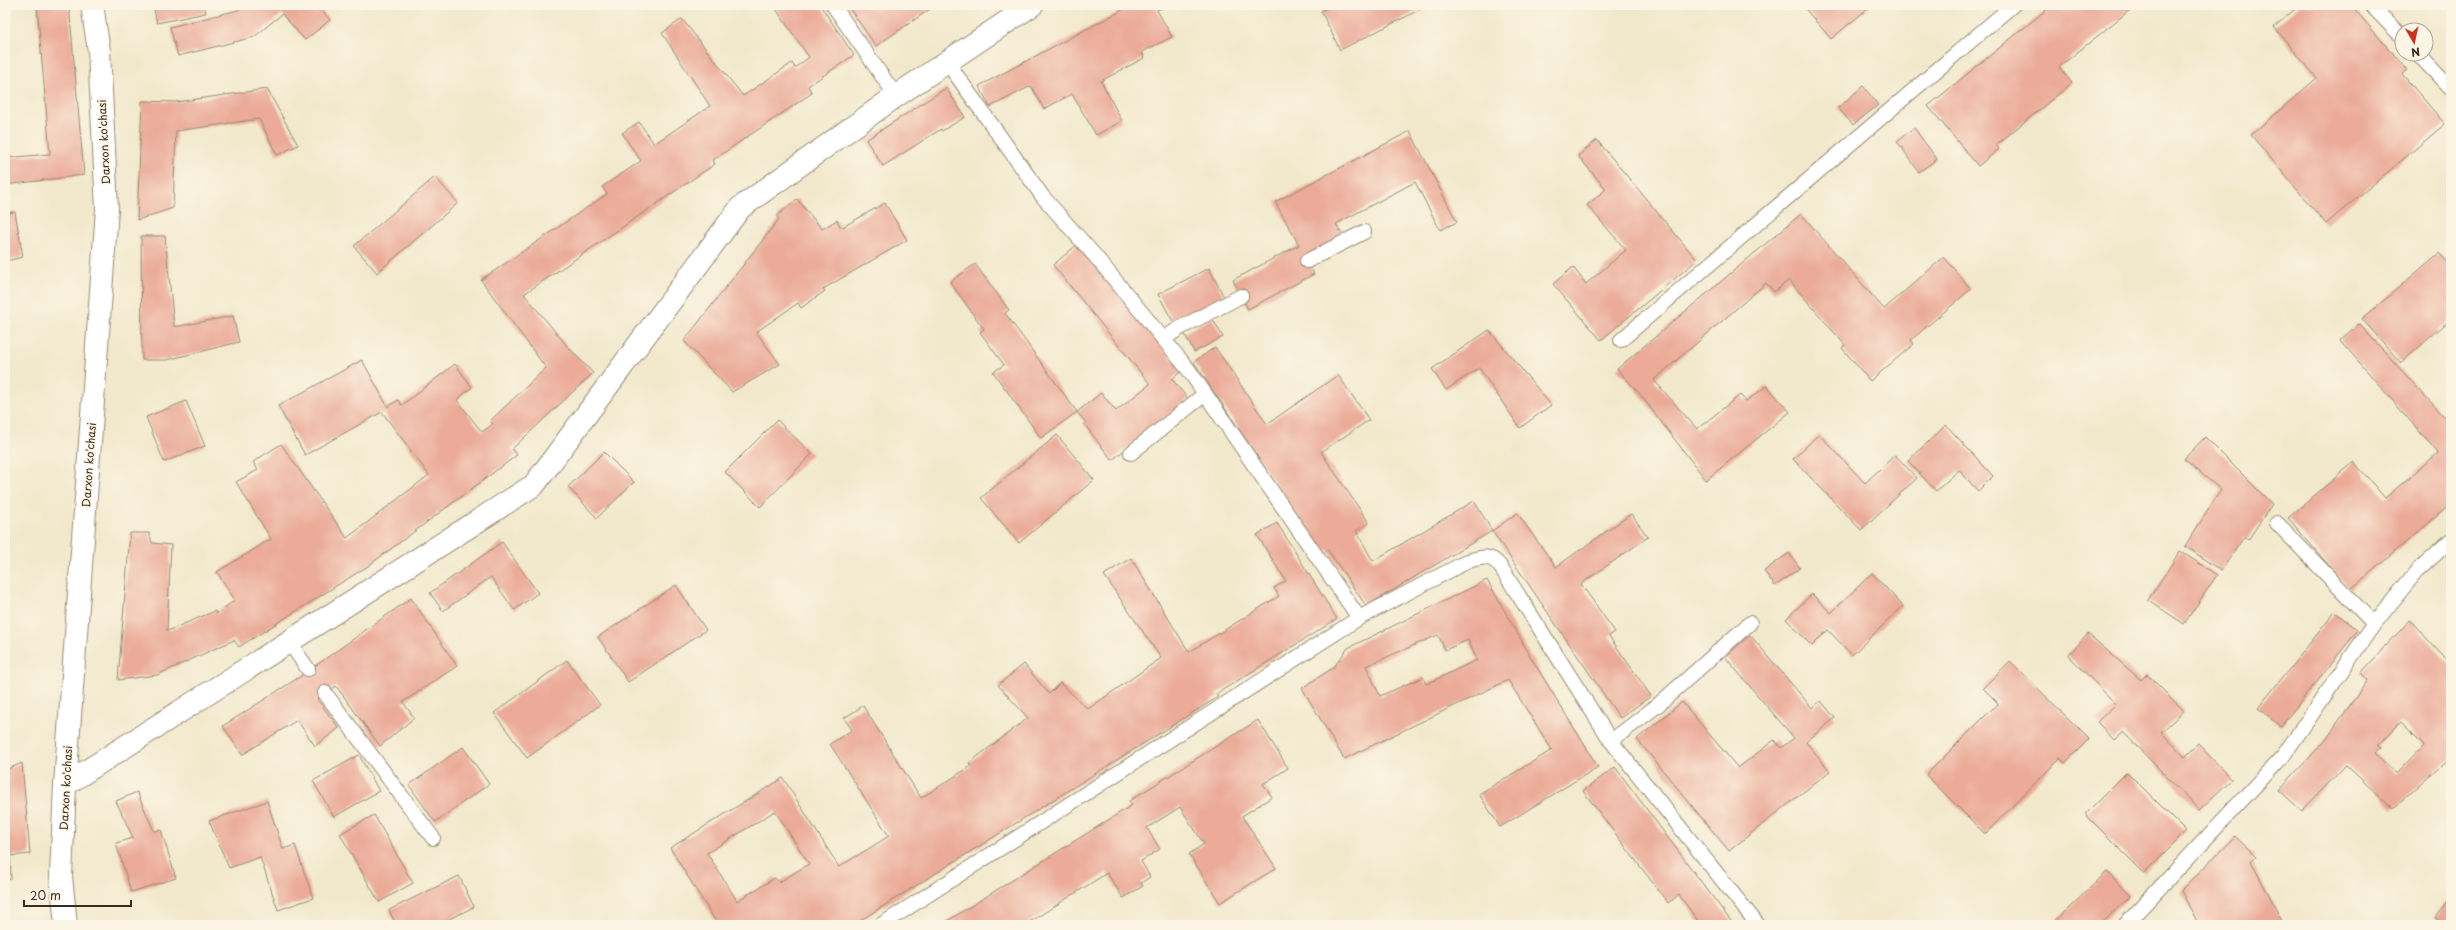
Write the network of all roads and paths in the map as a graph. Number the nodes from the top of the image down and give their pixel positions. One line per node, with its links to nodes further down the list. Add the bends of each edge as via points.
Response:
1 (92, 5): 27 (street, Darxon ko'chasi, via 99,51 108,209)
2 (833, 5): 10 (lane)
3 (1032, 5): 7 (street)
4 (2013, 5): 15 (lane)
5 (2371, 5): 6 (lane)
6 (2394, 29)
7 (947, 62): 10 (street); 14 (lane, via 1043,197)
8 (2426, 62): 9 (lane)
9 (2451, 89)
10 (896, 96): 23 (street, via 740,208 534,485)
11 (1364, 232): 12 (lane)
12 (1307, 261)
13 (1241, 296): 14 (lane, via 1180,328)
14 (1163, 340): 16 (lane)
15 (1621, 340)
16 (1205, 394): 17 (lane); 20 (lane)
17 (1131, 453)
18 (2277, 523): 22 (lane)
19 (2451, 540): 22 (lane, via 2416,572)
20 (1359, 618): 26 (lane, via 1468,561 1484,556 1493,558); 30 (lane)
21 (1750, 622): 26 (lane, via 1658,705)
22 (2374, 624): 32 (lane, via 2283,756)
23 (289, 642): 24 (lane); 27 (street)
24 (308, 669)
25 (325, 693): 28 (lane)
26 (1611, 741): 31 (lane)
27 (65, 785): 29 (street, Darxon ko'chasi, via 61,876)
28 (433, 838)
29 (66, 925)
30 (880, 925)
31 (1758, 925)
32 (2125, 925)

